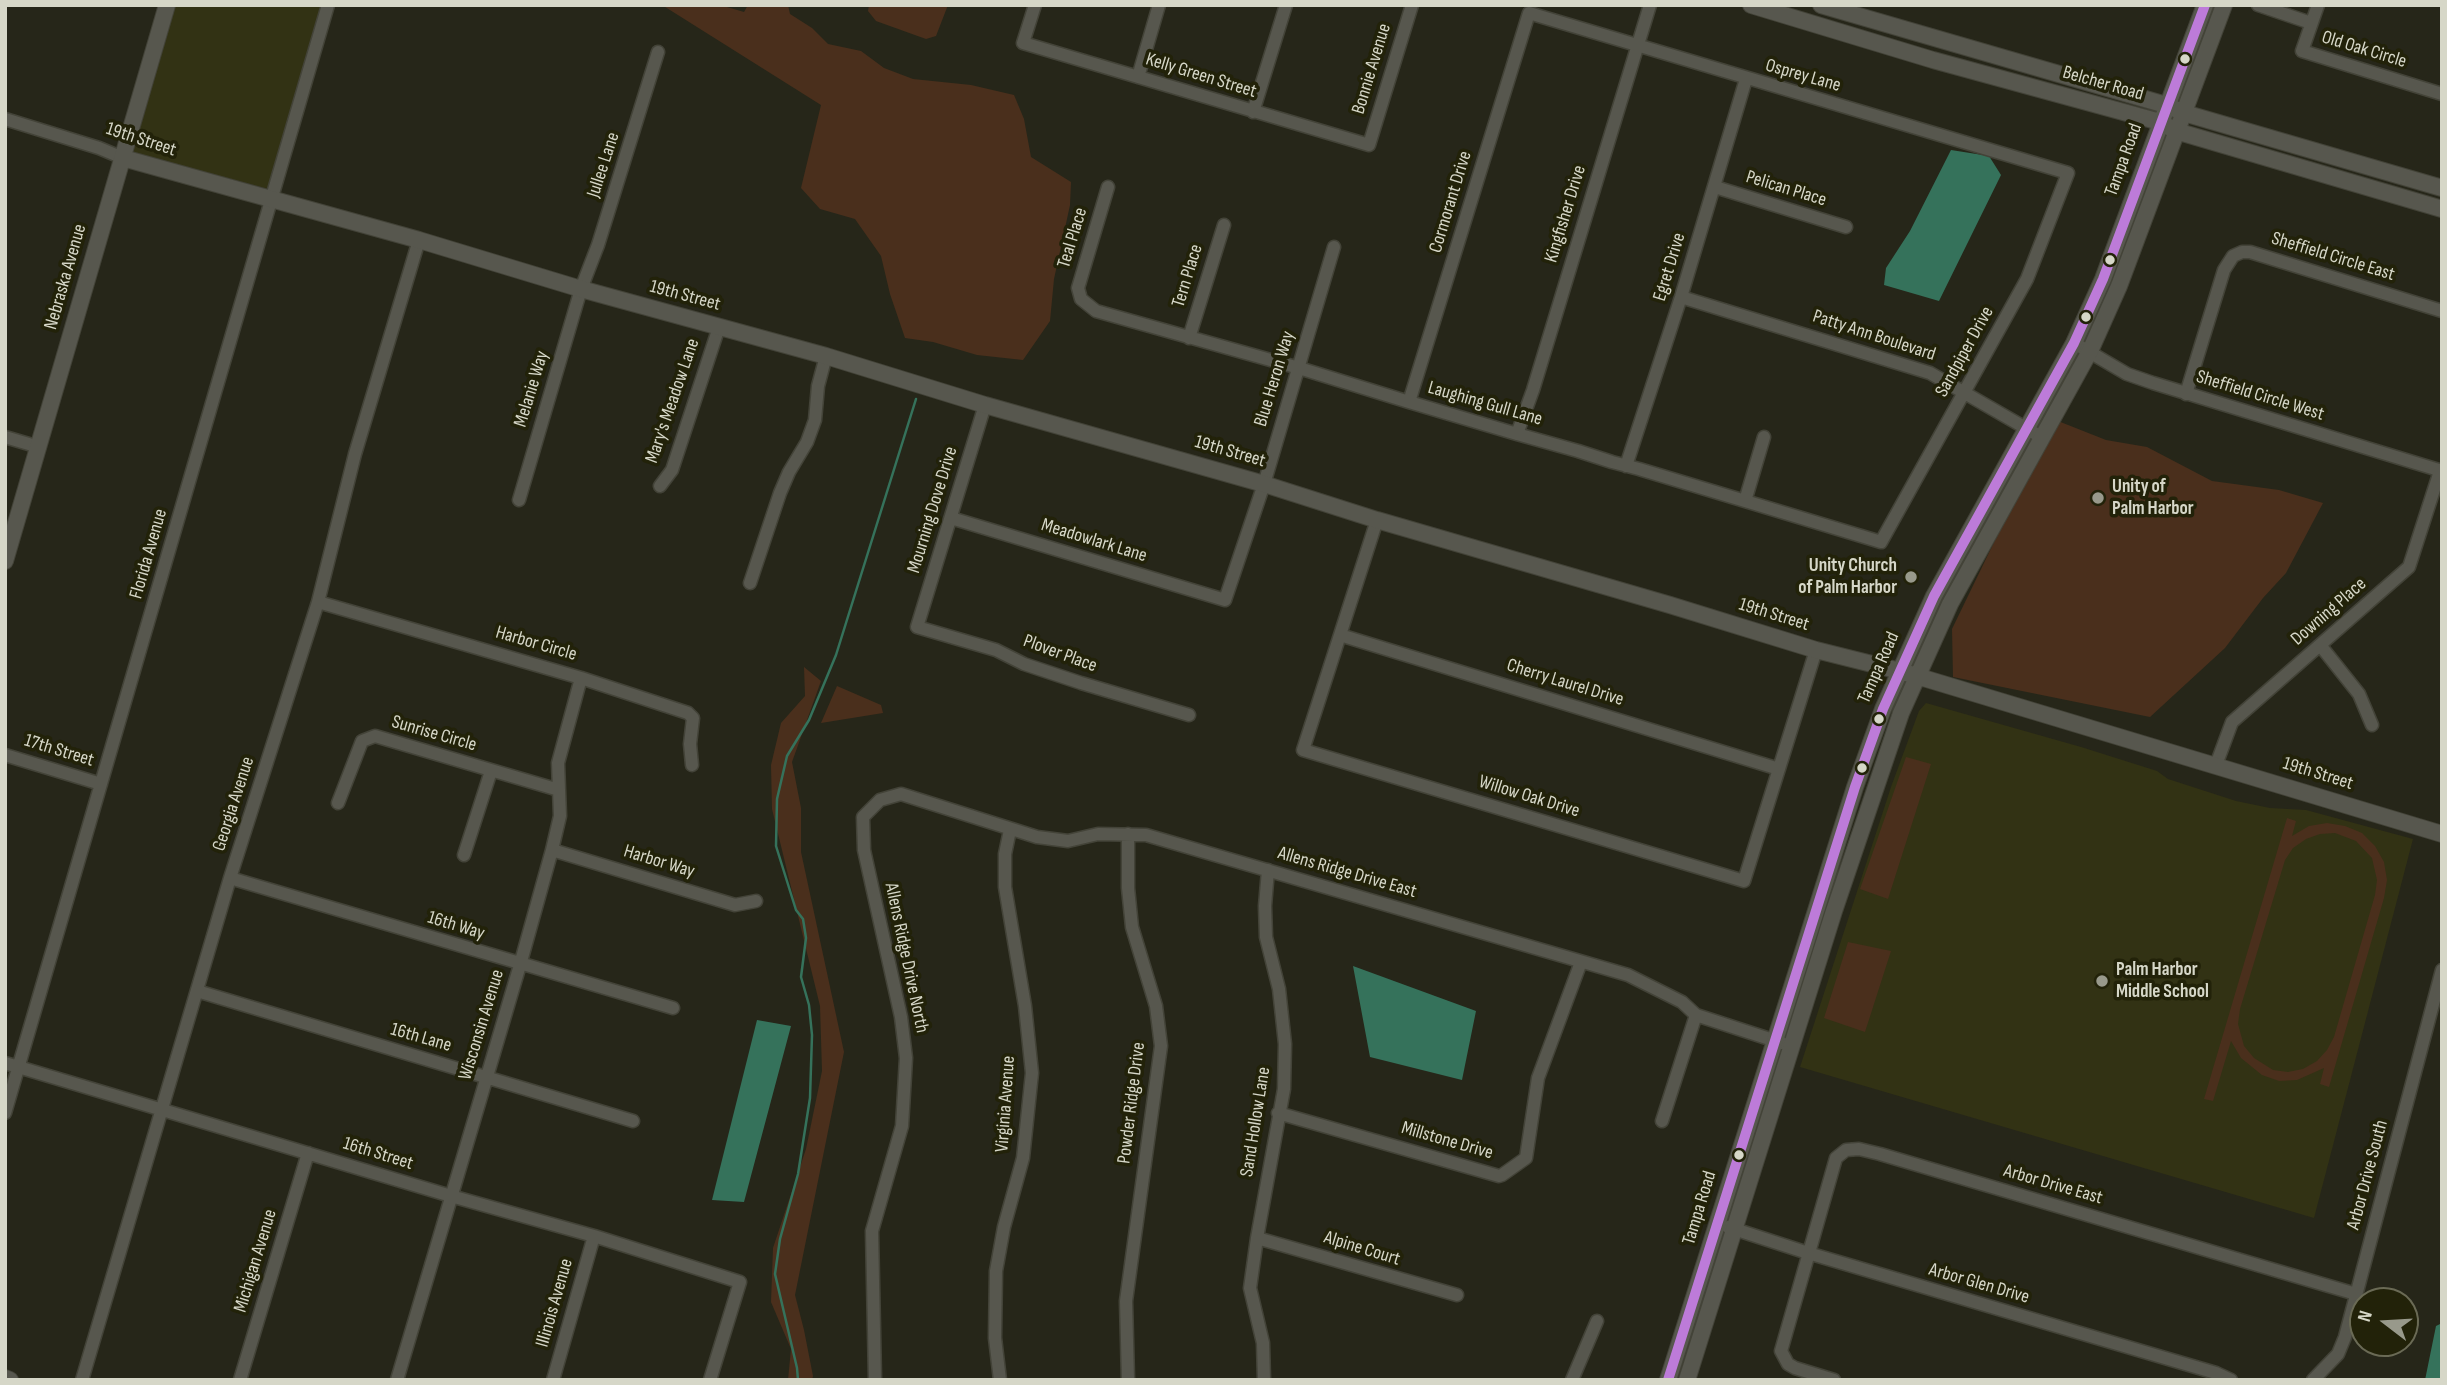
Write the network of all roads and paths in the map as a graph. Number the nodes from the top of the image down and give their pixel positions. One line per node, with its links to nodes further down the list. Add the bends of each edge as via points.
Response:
1 (167, 5): 29 (main road, Nebraska Avenue)
2 (328, 5): 34 (street, Florida Avenue)
3 (1035, 5): 19 (street, Kelly Green Street, via 1023,43)
4 (1159, 5): 19 (street)
5 (1286, 5): 23 (street)
6 (1412, 5): 28 (street, Bonnie Avenue)
7 (1650, 5): 17 (street, Kingfisher Drive)
8 (1751, 5): 16 (main road, Belcher Road)
9 (2205, 5): 22 (main road, Tampa Road)
10 (2224, 5): 24 (main road, Tampa Road)
11 (2258, 5): 15 (street, Old Oak Circle)
12 (2318, 5): 15 (street, Old Oak Circle)
13 (1824, 6): 16 (street); 22 (main road, Belcher Road)
14 (1529, 13): 17 (street, Osprey Lane); 52 (street, Cormorant Drive)
15 (2311, 23): 21 (street, Old Oak Circle, via 2302,51)
16 (1820, 26): 26 (main road, Belcher Road)
17 (1638, 45): 20 (street, Osprey Lane); 55 (street, Kingfisher Drive)
18 (658, 52): 40 (street, Jullee Lane)
19 (1138, 77): 23 (street, Kelly Green Street)
20 (1746, 79): 30 (street, Osprey Lane); 32 (street, Egret Drive)
21 (2442, 94)
22 (2166, 105): 24 (main road, Belcher Road); 26 (main road, Tampa Road)
23 (1253, 111): 28 (street, Kelly Green Street)
24 (2184, 113): 27 (main road, Tampa Road); 33 (main road, Belcher Road)
25 (5, 119): 29 (street, 19th Street)
26 (2160, 122): 27 (main road, Belcher Road); 46 (main road, Tampa Road)
27 (2176, 131): 35 (main road, Belcher Road); 47 (main road, Tampa Road)
28 (1369, 145)
29 (123, 158): 34 (main road, 19th Street); 59 (main road, Nebraska Avenue)
30 (2067, 173): 50 (street, Sandpiper Drive, via 2027,279)
31 (1108, 187): 42 (street, Teal Place, via 1078,288)
32 (1715, 187): 37 (street, Pelican Place); 41 (street, Egret Drive)
33 (2442, 188)
34 (271, 200): 38 (main road, 19th Street); 87 (street, Florida Avenue)
35 (2442, 209)
36 (1224, 225): 45 (street, Tern Place)
37 (1846, 227)
38 (419, 240): 40 (main road, 19th Street); 72 (street, Georgia Avenue, via 355,454)
39 (1334, 247): 49 (street, Blue Heron Way)
40 (581, 289): 44 (main road, 19th Street); 64 (street, Melanie Way)
41 (1681, 297): 50 (street, Patty Ann Boulevard, via 1906,364); 60 (street, Egret Drive)
42 (1081, 299): 45 (street, Laughing Gull Lane, via 1096,311)
43 (2442, 311): 51 (street, Sheffield Circle East, via 2242,252 2233,256 2224,270)
44 (719, 327): 48 (main road, 19th Street); 63 (street, Mary's Meadow Lane, via 672,470)
45 (1189, 338): 49 (street, Laughing Gull Lane)
46 (2074, 343): 47 (street, Sheffield Circle West); 54 (main road, Tampa Road)
47 (2090, 351): 51 (street, Sheffield Circle West, via 2127,374); 58 (main road, Tampa Road)
48 (826, 356): 53 (main road, 19th Street); 70 (street, via 815,420 780,493)
49 (1299, 368): 52 (street, Laughing Gull Lane); 62 (street, Blue Heron Way)
50 (1964, 392): 54 (street, Patty Ann Boulevard); 68 (street, Sandpiper Drive)
51 (2186, 394): 61 (street, Sheffield Circle West)
52 (1409, 402): 55 (street, Laughing Gull Lane)
53 (985, 405): 62 (main road, 19th Street); 66 (street, Mourning Dove Drive)
54 (2027, 430): 58 (street, Patty Ann Boulevard); 77 (main road, Tampa Road, via 1934,596)
55 (1517, 434): 60 (street, Laughing Gull Lane)
56 (5, 437): 59 (street)
57 (1764, 437): 65 (street)
58 (2043, 438): 78 (main road, Tampa Road, via 1950,604)
59 (38, 447): 69 (main road, Nebraska Avenue)
60 (1626, 466): 65 (street, Laughing Gull Lane)
61 (2441, 471): 75 (street, Downing Place, via 2409,567)
62 (1264, 484): 67 (main road, 19th Street); 71 (street, Blue Heron Way)
63 (660, 486)
64 (519, 500)
65 (1745, 501): 68 (street, Laughing Gull Lane)
66 (951, 518): 71 (street, Meadowlark Lane); 73 (street, Mourning Dove Drive)
67 (1377, 520): 74 (street, Willow Oak Drive); 76 (main road, 19th Street)
68 (1881, 542)
69 (5, 561)
70 (750, 583)
71 (1225, 600)
72 (318, 602): 79 (street, Harbor Circle); 97 (street, Georgia Avenue)
73 (917, 627): 80 (street, Plover Place)
74 (1340, 635): 85 (street, Cherry Laurel Drive); 85 (street, Willow Oak Drive, via 1303,750 1744,881)
75 (2320, 645): 81 (street, via 2359,694); 84 (street, Downing Place, via 2232,722)
76 (1816, 650): 77 (main road, 19th Street); 85 (street, Willow Oak Drive)
77 (1900, 671): 78 (main road, 19th Street); 99 (main road, Tampa Road, via 1869,747)
78 (1917, 677): 84 (main road, 19th Street); 100 (main road, Tampa Road)
79 (581, 678): 83 (street, Harbor Circle, via 688,713 693,718); 88 (street, Wisconsin Avenue, via 558,763)
80 (1189, 715)
81 (2372, 725)
82 (5, 755): 87 (street, 17th Street)
83 (692, 765)
84 (2216, 765): 93 (main road, 19th Street)
85 (1779, 769)
86 (491, 771): 88 (street, Sunrise Circle); 90 (street, Sunrise Circle, via 375,736 362,741); 95 (street)
87 (101, 783): 110 (street, Florida Avenue)
88 (559, 790): 94 (street, Wisconsin Avenue, via 561,816)
89 (880, 800): 91 (street, Allens Ridge Drive East, via 901,794); 136 (street, Allens Ridge Drive North, via 863,817 864,850 906,1058 902,1126 872,1231)
90 (338, 803)
91 (1010, 830): 92 (street, Allens Ridge Drive East, via 1068,841); 137 (street, Virginia Avenue, via 1005,887 1026,1006 1032,1073 1023,1158 996,1271)
92 (1128, 834): 96 (street, Allens Ridge Drive East, via 1146,835); 138 (street, Powder Ridge Drive, via 1132,927 1156,1006 1161,1046 1126,1301)
93 (2442, 834)
94 (552, 850): 98 (street, Harbor Way, via 735,905); 102 (street, Wisconsin Avenue)
95 (464, 855)
96 (1268, 870): 101 (street, Allens Ridge Drive East); 114 (street, Sand Hollow Lane, via 1266,937 1279,989 1285,1044)
97 (230, 878): 102 (street, 16th Way); 104 (street, Georgia Avenue)
98 (756, 901)
99 (1817, 906): 100 (main road); 107 (main road, Tampa Road)
100 (1834, 911): 108 (main road, Tampa Road)
101 (1581, 962): 106 (street, Allens Ridge Drive East, via 1628,975 1682,1002); 114 (street, Millstone Drive, via 1538,1078 1526,1158 1502,1175)
102 (520, 965): 105 (street, 16th Way); 111 (street, Wisconsin Avenue)
103 (2442, 970): 124 (street, Arbor Drive South)
104 (197, 992): 111 (street, 16th Lane); 112 (street, Georgia Avenue)
105 (673, 1008)
106 (1696, 1016): 107 (street, Allens Ridge Drive East); 116 (street)
107 (1775, 1041): 108 (street, Allens Ridge Drive East); 119 (main road, Tampa Road)
108 (1792, 1046): 120 (main road, Tampa Road)
109 (5, 1063): 110 (street, 16th Street)
110 (19, 1067): 112 (street, 16th Street); 113 (street, Florida Avenue)
111 (487, 1077): 115 (street, 16th Lane); 118 (street, Wisconsin Avenue)
112 (161, 1110): 117 (street, 16th Street); 131 (street, Georgia Avenue)
113 (5, 1112)
114 (1278, 1113): 122 (street, Sand Hollow Lane)
115 (634, 1121)
116 (1662, 1121)
117 (308, 1153): 118 (street, 16th Street); 132 (street, Michigan Avenue)
118 (451, 1196): 121 (street, 16th Street); 133 (street, Wisconsin Avenue)
119 (1717, 1224): 120 (street, Arbor Glen Drive); 141 (main road, Tampa Road)
120 (1734, 1230): 123 (street, Arbor Glen Drive); 142 (main road, Tampa Road)
121 (594, 1237): 134 (street, Illinois Avenue); 135 (street, 16th Street, via 740,1282)
122 (1257, 1238): 126 (street, Alpine Court); 139 (street, Sand Hollow Lane, via 1250,1288 1263,1343)
123 (1808, 1253): 125 (street, Arbor Drive East, via 1836,1158 1846,1150 1860,1149); 143 (street, via 1781,1351 1795,1368); 144 (street, Arbor Glen Drive)
124 (2358, 1287)
125 (2349, 1292)
126 (1457, 1295)
127 (1597, 1321): 140 (street)
128 (2349, 1321): 145 (street, Arbor Drive South, via 2338,1354)
129 (5, 1378): 130 (main road)
130 (10, 1380)
131 (82, 1380)
132 (240, 1380)
133 (397, 1380)
134 (553, 1380)
135 (710, 1380)
136 (875, 1380)
137 (1000, 1380)
138 (1128, 1380)
139 (1264, 1380)
140 (1572, 1380)
141 (1668, 1380)
142 (1687, 1380)
143 (1834, 1380)
144 (2231, 1380)
145 (2313, 1380)

